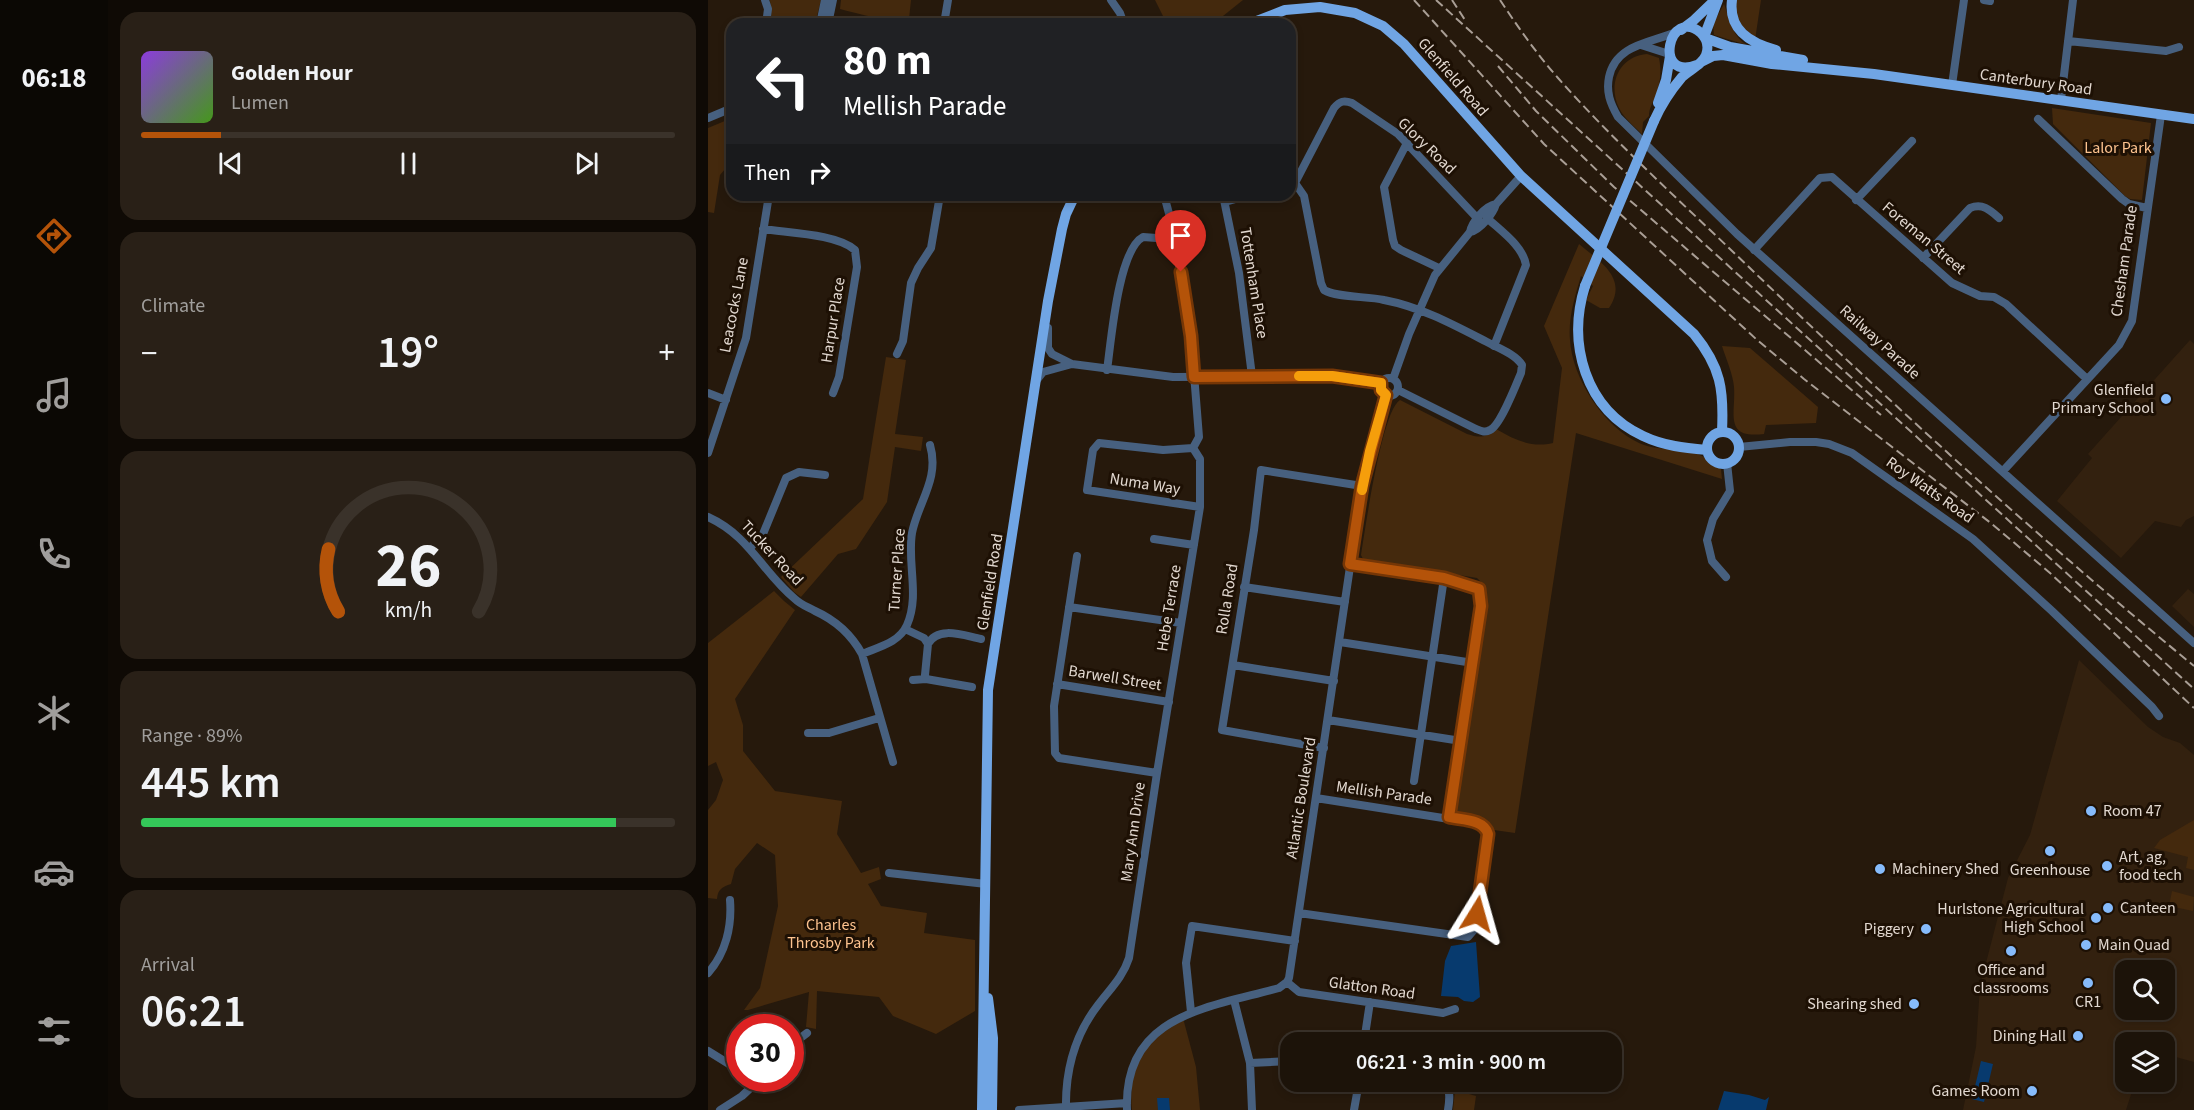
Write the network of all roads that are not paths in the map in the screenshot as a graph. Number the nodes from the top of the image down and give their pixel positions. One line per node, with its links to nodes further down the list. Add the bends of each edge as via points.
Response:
1 (765, 0): 10 (street)
2 (825, 0): 11 (street)
3 (833, 0): 12 (street)
4 (948, 0): 13 (street)
5 (1112, 0): 14 (street)
6 (1717, 0): 16 (main road); 17 (main road)
7 (1732, 0): 23 (main road, via 1735,24 1748,39)
8 (1964, 0): 25 (street)
9 (2073, 0): 18 (street)
10 (767, 18)
11 (821, 18)
12 (829, 18)
13 (946, 18)
14 (1121, 18)
15 (1264, 18): 35 (main road, Glenfield Road, via 1285,10 1320,7 1345,10 1376,21 1404,44)
16 (1679, 31): 17 (main road, via 1692,29); 19 (street, Railway Parade); 21 (main road, via 1670,40)
17 (1704, 38): 22 (main road, via 1707,52); 23 (main road, Canterbury Road, via 1736,49)
18 (2068, 41): 20 (street, via 2166,51); 26 (street)
19 (1640, 45): 21 (street); 49 (street, Railway Parade, via 1621,55 1612,68 1608,97 1612,106 1633,132)
20 (2179, 47)
21 (1670, 55): 22 (main road, via 1683,67); 30 (main road)
22 (1699, 63): 24 (main road, Canterbury Road, via 1723,55); 30 (main road, via 1676,84)
23 (1818, 63): 24 (main road, Canterbury Road)
24 (1874, 74): 25 (main road, Canterbury Road)
25 (1952, 85): 26 (main road, Canterbury Road)
26 (2061, 100): 28 (main road, Canterbury Road)
27 (726, 110): 29 (street)
28 (2161, 115): 32 (main road, Canterbury Road); 44 (street, Chesham Parade)
29 (708, 118)
30 (1654, 119): 73 (main road, bridge, via 1585,286 1578,313 1578,344 1586,376 1602,402 1622,422 1642,436 1668,445)
31 (2038, 119): 44 (street, via 2122,199)
32 (2194, 119)
33 (1912, 141): 38 (street)
34 (1407, 143): 36 (street, Glory Road, via 1352,103 1338,103); 46 (street, Glory Road); 51 (street, via 1384,188 1393,240 1401,250)
35 (1521, 176): 46 (street); 69 (main road, Glenfield Road, via 1706,349 1721,382)
36 (1296, 178)
37 (1296, 187): 53 (street, via 1304,196 1324,290 1392,301)
38 (1856, 200): 49 (street, Foreman Street, via 1832,177 1820,178); 50 (street, Foreman Street)
39 (768, 201): 47 (street, Leacocks Lane)
40 (939, 201): 55 (street, via 931,248 911,283 903,342)
41 (1072, 201): 52 (main road, Glenfield Road, via 1062,229)
42 (1166, 201): 48 (street, via 1171,221)
43 (1225, 201): 58 (street, Tottenham Place, via 1239,273)
44 (2146, 208): 61 (street, Chesham Parade, via 2132,321 2119,345)
45 (1999, 218): 50 (street, via 1984,206 1970,208)
46 (1482, 219): 51 (street, via 1470,227 1470,232); 54 (street, Glory Road, via 1520,249 1527,265)
47 (763, 230): 66 (street, Harpur Place, via 827,238 855,250 857,267 839,377); 68 (street, Leacocks Lane, via 746,338)
48 (1170, 239): 57 (street, via 1143,237 1135,245 1120,277); 59 (street, via 1176,247 1181,272)
49 (1754, 250): 76 (street, Railway Parade)
50 (1923, 258): 61 (street, Foreman Street, via 1952,283 2006,304)
51 (1439, 268): 53 (street)
52 (1048, 301): 56 (street, via 1048,348); 62 (main road, Glenfield Road)
53 (1420, 310): 54 (street); 60 (street)
54 (1494, 346): 64 (street, via 1520,361 1522,369 1497,424 1490,431 1476,429)
55 (897, 354)
56 (1072, 364): 57 (street); 62 (street, via 1043,372)
57 (1107, 370): 59 (street)
58 (1252, 376): 59 (street); 63 (street, via 1332,376)
59 (1194, 377): 72 (street, via 1199,437)
60 (1393, 379): 63 (street, via 1386,378); 64 (street)
61 (2087, 379): 76 (street, Chesham Parade)
62 (1035, 382): 121 (main road, Glenfield Road, via 988,690)
63 (1381, 383): 67 (street)
64 (1398, 390): 67 (street)
65 (708, 393): 68 (street)
66 (832, 393)
67 (1386, 395): 78 (street, Atlantic Boulevard)
68 (726, 400): 74 (street, Leacocks Lane)
69 (1722, 431): 71 (main road, via 1734,436); 73 (main road, via 1707,442)
70 (930, 445): 92 (street, Turner Place, via 934,459 912,533 912,603)
71 (1739, 447): 75 (main road, via 1735,459); 108 (street, Roy Watts Road, via 1816,442 1852,453 1973,539)
72 (1193, 448): 79 (street, Hebe Terrace, via 1200,459); 79 (street, Numa Way, via 1163,450 1099,443 1093,450 1087,490)
73 (1707, 450): 75 (main road, via 1714,461)
74 (708, 453)
75 (1726, 463): 86 (street, via 1730,491 1713,519 1707,540 1712,561)
76 (2002, 471): 96 (street, Railway Parade)
77 (825, 475): 83 (street, via 799,472 786,478 763,534)
78 (1362, 486): 85 (street, Atlantic Boulevard); 88 (street, Rolla Road, via 1261,470)
79 (1200, 507): 82 (street, Hebe Terrace)
80 (708, 517): 83 (street, Tucker Road, via 739,536)
81 (1154, 539): 82 (street)
82 (1194, 545): 91 (street, Hebe Terrace)
83 (750, 548): 98 (street, Tucker Road, via 793,598 839,625)
84 (1077, 556): 90 (street, Mary Ann Drive)
85 (1350, 564): 87 (street); 89 (street, Atlantic Boulevard)
86 (1726, 577)
87 (1444, 578): 99 (street); 100 (street, via 1477,586 1480,593)
88 (1244, 587): 89 (street); 101 (street, Rolla Road)
89 (1345, 602): 94 (street, Atlantic Boulevard)
90 (1069, 607): 91 (street); 105 (street, Mary Ann Drive)
91 (1181, 623): 107 (street, Hebe Terrace)
92 (905, 628): 95 (street, Turner Place); 98 (street, Turner Place, via 890,643)
93 (981, 639): 95 (street, via 945,633 934,636)
94 (1340, 642): 99 (street); 104 (street, Atlantic Boulevard)
95 (928, 644): 103 (street)
96 (2194, 645): 97 (street)
97 (2194, 651)
98 (861, 654): 109 (street, Tucker Road)
99 (1432, 656): 100 (street); 112 (street)
100 (1473, 663): 113 (street)
101 (1233, 665): 104 (street); 114 (street, Rolla Road, via 1222,730)
102 (913, 680): 103 (street)
103 (926, 680): 106 (street)
104 (1334, 681): 110 (street, Atlantic Boulevard)
105 (1057, 684): 107 (street, Barwell Street); 116 (street, Mary Ann Drive, via 1053,747 1059,758)
106 (972, 687)
107 (1169, 702): 116 (street, Hebe Terrace)
108 (2159, 716)
109 (879, 718): 111 (street, via 822,735); 115 (street, Tucker Road)
110 (1328, 720): 112 (street); 114 (street, Atlantic Boulevard)
111 (808, 733)
112 (1421, 735): 113 (street); 117 (street)
113 (1461, 741): 119 (street)
114 (1324, 748): 118 (street, Atlantic Boulevard)
115 (893, 762)
116 (1157, 773): 143 (street, Mary Ann Drive, via 1129,958 1125,970 1079,1036 1070,1063)
117 (1414, 781)
118 (1316, 798): 119 (street, Mellish Parade); 123 (street, Atlantic Boulevard)
119 (1449, 817): 123 (street, Mellish Parade, via 1481,824 1488,834 1472,935)
120 (889, 873): 121 (street)
121 (986, 884): 126 (main road, Glenfield Road)
122 (730, 900): 125 (street, via 730,926)
123 (1299, 913): 124 (street, Atlantic Boulevard)
124 (1295, 941): 127 (street, Atlantic Boulevard); 131 (street, via 1192,926 1186,963)
125 (708, 973)
126 (985, 980): 145 (main road, Glenfield Road); 146 (main road, Glenfield Road, via 993,1038)
127 (1287, 982): 128 (street, via 1279,988); 129 (street, Glatton Road, via 1299,992)
128 (1234, 1000): 131 (street); 138 (street)
129 (1370, 1002): 130 (street, Glatton Road, via 1443,1013); 132 (street)
130 (1455, 1009)
131 (1191, 1012): 142 (street, via 1159,1029 1145,1044 1130,1071)
132 (1366, 1032)
133 (807, 1033): 134 (street)
134 (804, 1035)
135 (708, 1051): 137 (street)
136 (1280, 1062): 138 (street)
137 (726, 1063)
138 (1250, 1064): 148 (street)
139 (746, 1092): 144 (street)
140 (1357, 1092): 149 (street)
141 (1450, 1092): 150 (street)
142 (1127, 1106): 143 (street)
143 (1066, 1108): 147 (street)
144 (720, 1110)
145 (981, 1110)
146 (992, 1110)
147 (1019, 1110)
148 (1252, 1110)
149 (1354, 1110)
150 (1448, 1110)

